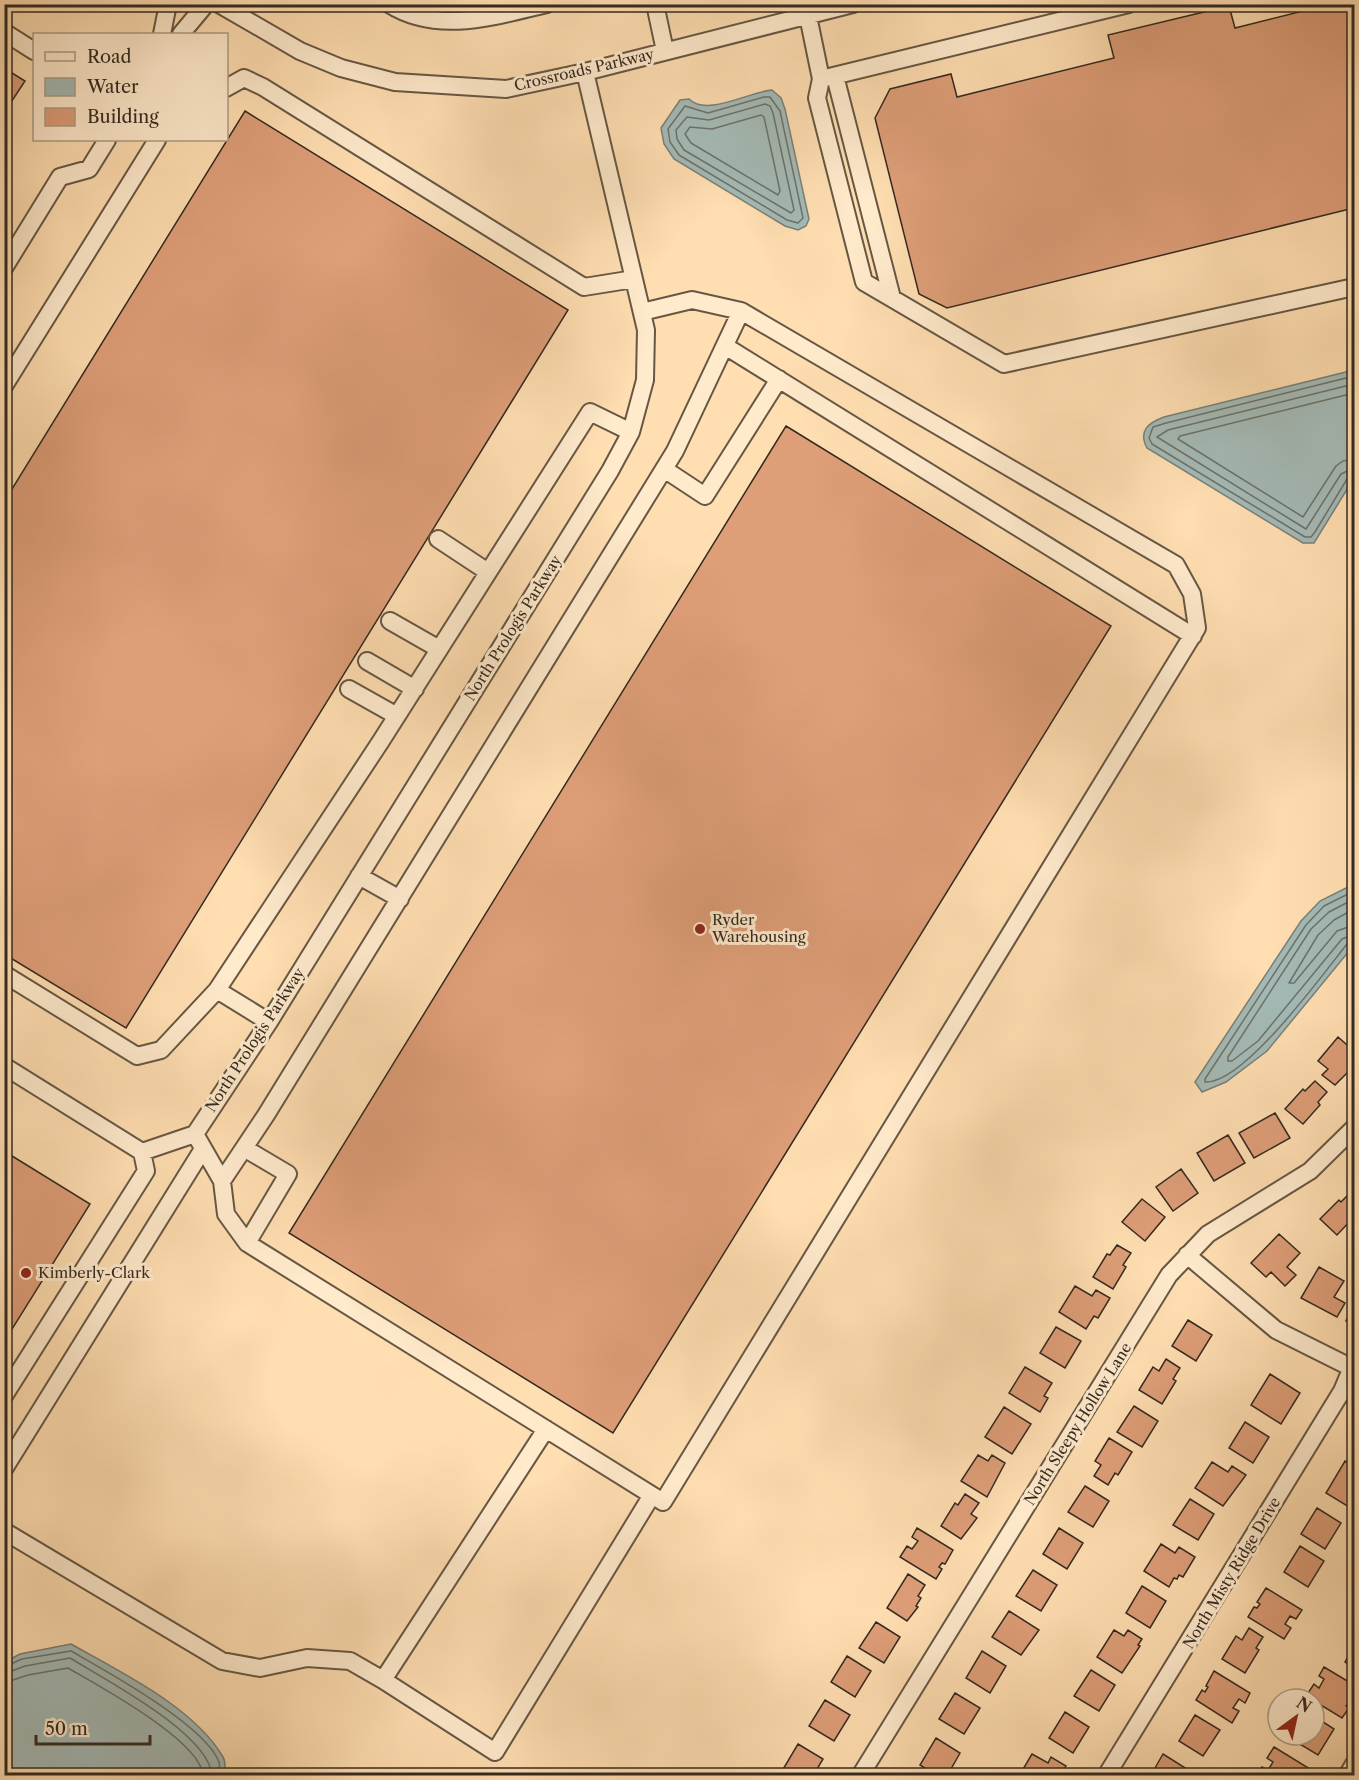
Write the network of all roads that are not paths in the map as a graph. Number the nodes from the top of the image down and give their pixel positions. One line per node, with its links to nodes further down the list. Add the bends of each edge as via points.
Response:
1 (168, 4): 12 (street)
2 (206, 4): 13 (street)
3 (219, 4): 16 (street, Crossroads Parkway, via 300,51 342,68 395,82 506,89)
4 (389, 4): 9 (street, via 407,16)
5 (547, 4): 9 (street, via 467,22)
6 (655, 4): 15 (street)
7 (853, 4): 10 (street, Crossroads Parkway)
8 (1130, 4): 17 (street)
9 (418, 11)
10 (808, 16): 15 (street, Crossroads Parkway); 17 (street)
11 (4, 32): 14 (street)
12 (162, 33)
13 (182, 33)
14 (33, 50)
15 (665, 51): 16 (street, Crossroads Parkway)
16 (585, 72): 22 (street, North Prologis Parkway)
17 (828, 77): 24 (street); 24 (street, via 816,98 864,282)
18 (228, 87): 22 (street, via 244,78 263,87 584,287)
19 (105, 141): 21 (street, via 88,169 60,177)
20 (156, 141): 29 (street)
21 (4, 268)
22 (634, 279): 25 (street, North Prologis Parkway)
23 (1354, 287): 24 (street, via 1004,364)
24 (892, 298)
25 (642, 312): 26 (street, via 692,300); 30 (street, North Prologis Parkway, via 646,330 645,380)
26 (741, 312): 27 (street); 35 (street, via 1176,565 1192,594 1197,628)
27 (725, 346): 28 (street); 31 (street)
28 (779, 379): 31 (street, via 705,496); 35 (street)
29 (4, 386)
30 (631, 432): 33 (street, via 590,412); 41 (street, North Prologis Parkway)
31 (664, 469): 42 (street)
32 (438, 539): 33 (street)
33 (488, 572): 36 (street)
34 (390, 621): 36 (street)
35 (1193, 636): 58 (street, via 663,1502)
36 (439, 649): 38 (street)
37 (367, 661): 38 (street)
38 (415, 688): 40 (street)
39 (349, 689): 40 (street)
40 (397, 716): 44 (street)
41 (359, 876): 42 (street); 45 (street, North Prologis Parkway)
42 (400, 898): 49 (street)
43 (4, 974): 44 (street, via 137,1056 161,1050)
44 (217, 990): 45 (street)
45 (269, 1022): 48 (street, North Prologis Parkway)
46 (4, 1066): 50 (street)
47 (1354, 1128): 53 (street, North Sleepy Hollow Lane, via 1310,1171 1229,1219)
48 (199, 1141): 50 (street); 51 (street); 57 (street, North Prologis Parkway)
49 (244, 1148): 51 (street); 52 (street, via 288,1174)
50 (142, 1152): 55 (street, via 146,1171)
51 (222, 1181): 52 (street, via 226,1214)
52 (247, 1243): 56 (street)
53 (1187, 1255): 54 (street, via 1276,1330); 62 (street, North Sleepy Hollow Lane, via 1169,1275)
54 (1353, 1368): 63 (street, North Misty Ridge Drive)
55 (4, 1396)
56 (546, 1429): 58 (street); 60 (street)
57 (4, 1469)
58 (652, 1495): 60 (street, via 495,1752)
59 (4, 1531): 60 (street, via 222,1661 260,1668 307,1658 350,1661)
60 (383, 1680)
61 (1354, 1764): 64 (street)
62 (860, 1776)
63 (1106, 1776)
64 (1347, 1776)

